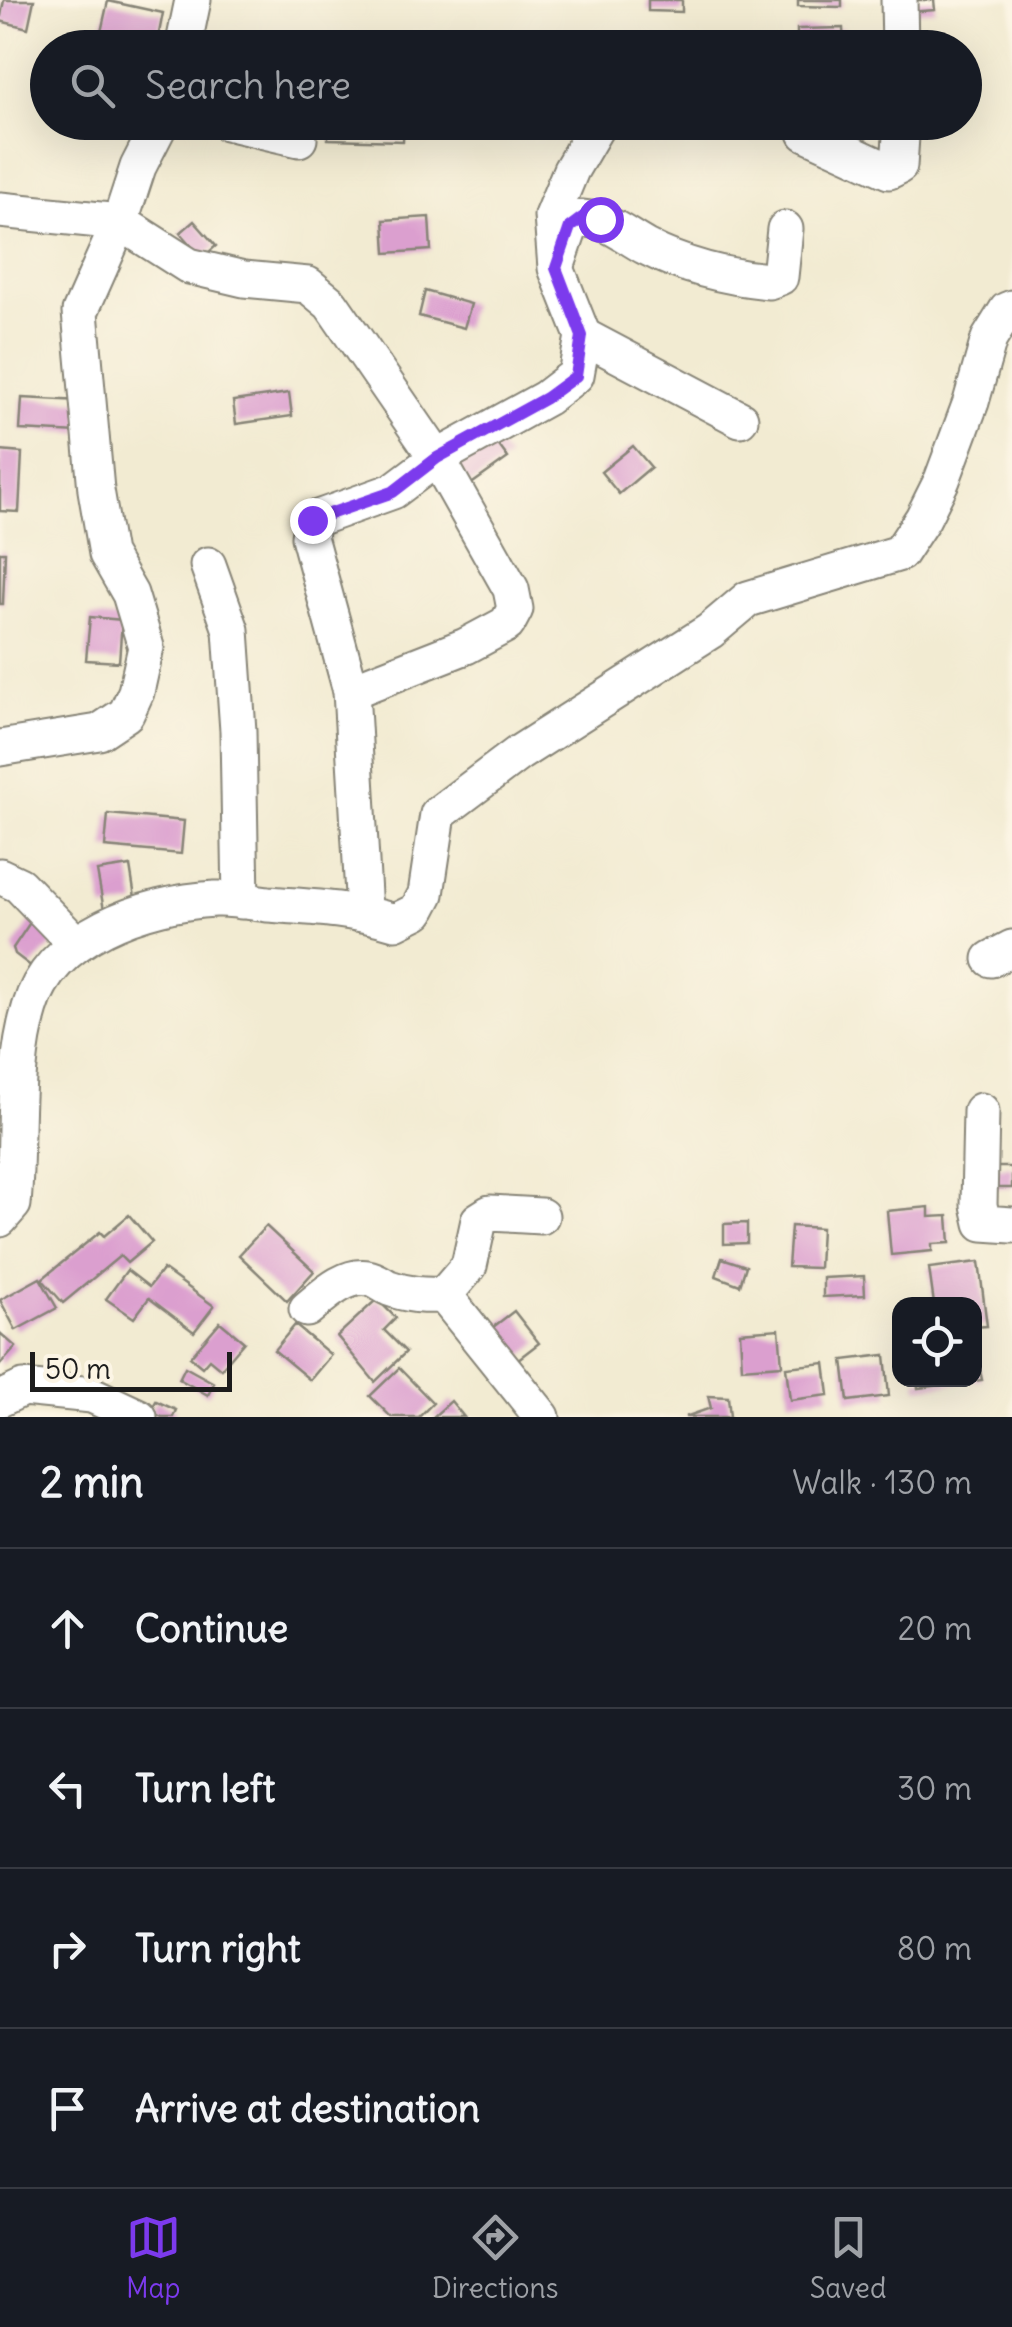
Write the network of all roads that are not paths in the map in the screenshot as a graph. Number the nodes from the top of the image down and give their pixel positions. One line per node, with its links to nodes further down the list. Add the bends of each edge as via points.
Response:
1 (193, 0): 3 (street)
2 (900, 0): 4 (street)
3 (186, 30)
4 (900, 30)
5 (152, 140): 10 (street)
6 (589, 140): 12 (street, via 552,216)
7 (819, 140): 8 (street, via 889,171 899,166)
8 (901, 140)
9 (0, 210): 10 (street)
10 (120, 222): 16 (street, via 188,266 308,285 331,304); 19 (street, via 80,312 80,338 107,554 130,594 146,647 136,692 126,714 99,732)
11 (785, 229): 12 (street, via 780,277 769,281 694,268 600,219 582,218 570,227)
12 (556, 268): 14 (street)
13 (1012, 308): 22 (street, via 989,339 942,480 900,553 748,599 438,814 426,894 416,911 395,922)
14 (582, 336): 15 (street); 16 (street, via 576,376)
15 (740, 419)
16 (437, 458): 18 (street, via 393,492 312,520 309,536); 18 (street, via 511,589 515,609 507,624 466,646)
17 (208, 565): 21 (street, via 232,630)
18 (351, 691): 22 (street)
19 (0, 748)
20 (0, 876): 23 (street, via 19,885)
21 (241, 901): 22 (street); 23 (street, via 152,911)
22 (364, 912)
23 (76, 944): 26 (street, via 57,958 30,1005 12,1204)
24 (981, 1111): 27 (street, via 983,1223)
25 (541, 1216): 28 (street, via 490,1212 479,1220 470,1266)
26 (0, 1218)
27 (1012, 1226)
28 (444, 1295): 29 (street, via 419,1296 357,1279); 32 (street)
29 (306, 1309)
30 (0, 1399): 31 (street, via 23,1388 92,1395)
31 (139, 1417)
32 (542, 1417)

